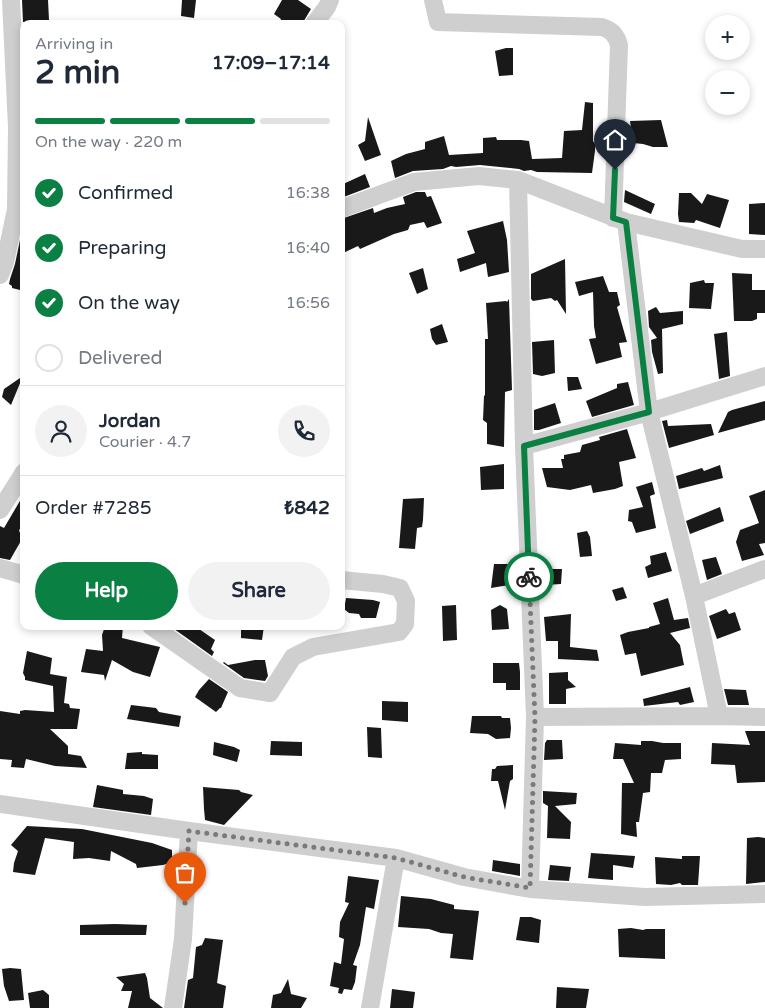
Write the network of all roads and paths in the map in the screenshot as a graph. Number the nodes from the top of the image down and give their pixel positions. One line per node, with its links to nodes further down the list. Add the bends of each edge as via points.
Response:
1 (11, 0): 9 (street, via 17,128 16,209)
2 (330, 0): 4 (street)
3 (433, 0): 7 (street, via 438,22 602,27 614,33 619,45)
4 (317, 20)
5 (518, 180): 6 (street, via 479,176 414,182); 7 (street); 12 (street)
6 (345, 208)
7 (620, 220): 8 (street, via 742,250); 11 (street)
8 (765, 249)
9 (0, 276)
10 (765, 376): 11 (street)
11 (649, 412): 12 (street); 19 (street)
12 (524, 446): 23 (street)
13 (20, 478): 14 (street)
14 (0, 510)
15 (0, 568): 17 (street)
16 (765, 569): 19 (street)
17 (20, 574)
18 (345, 580): 20 (street, via 400,588 406,601 405,624 398,632 313,647 293,657 270,693 240,688)
19 (694, 596): 21 (street)
20 (157, 630)
21 (719, 716): 22 (street); 23 (street)
22 (765, 717)
23 (535, 718): 27 (street)
24 (0, 804): 25 (street)
25 (189, 831): 26 (street); 29 (street, via 183,939)
26 (396, 858): 27 (street, via 464,877); 30 (street)
27 (530, 888): 28 (street, via 645,897)
28 (765, 894)
29 (173, 1008)
30 (370, 1008)

